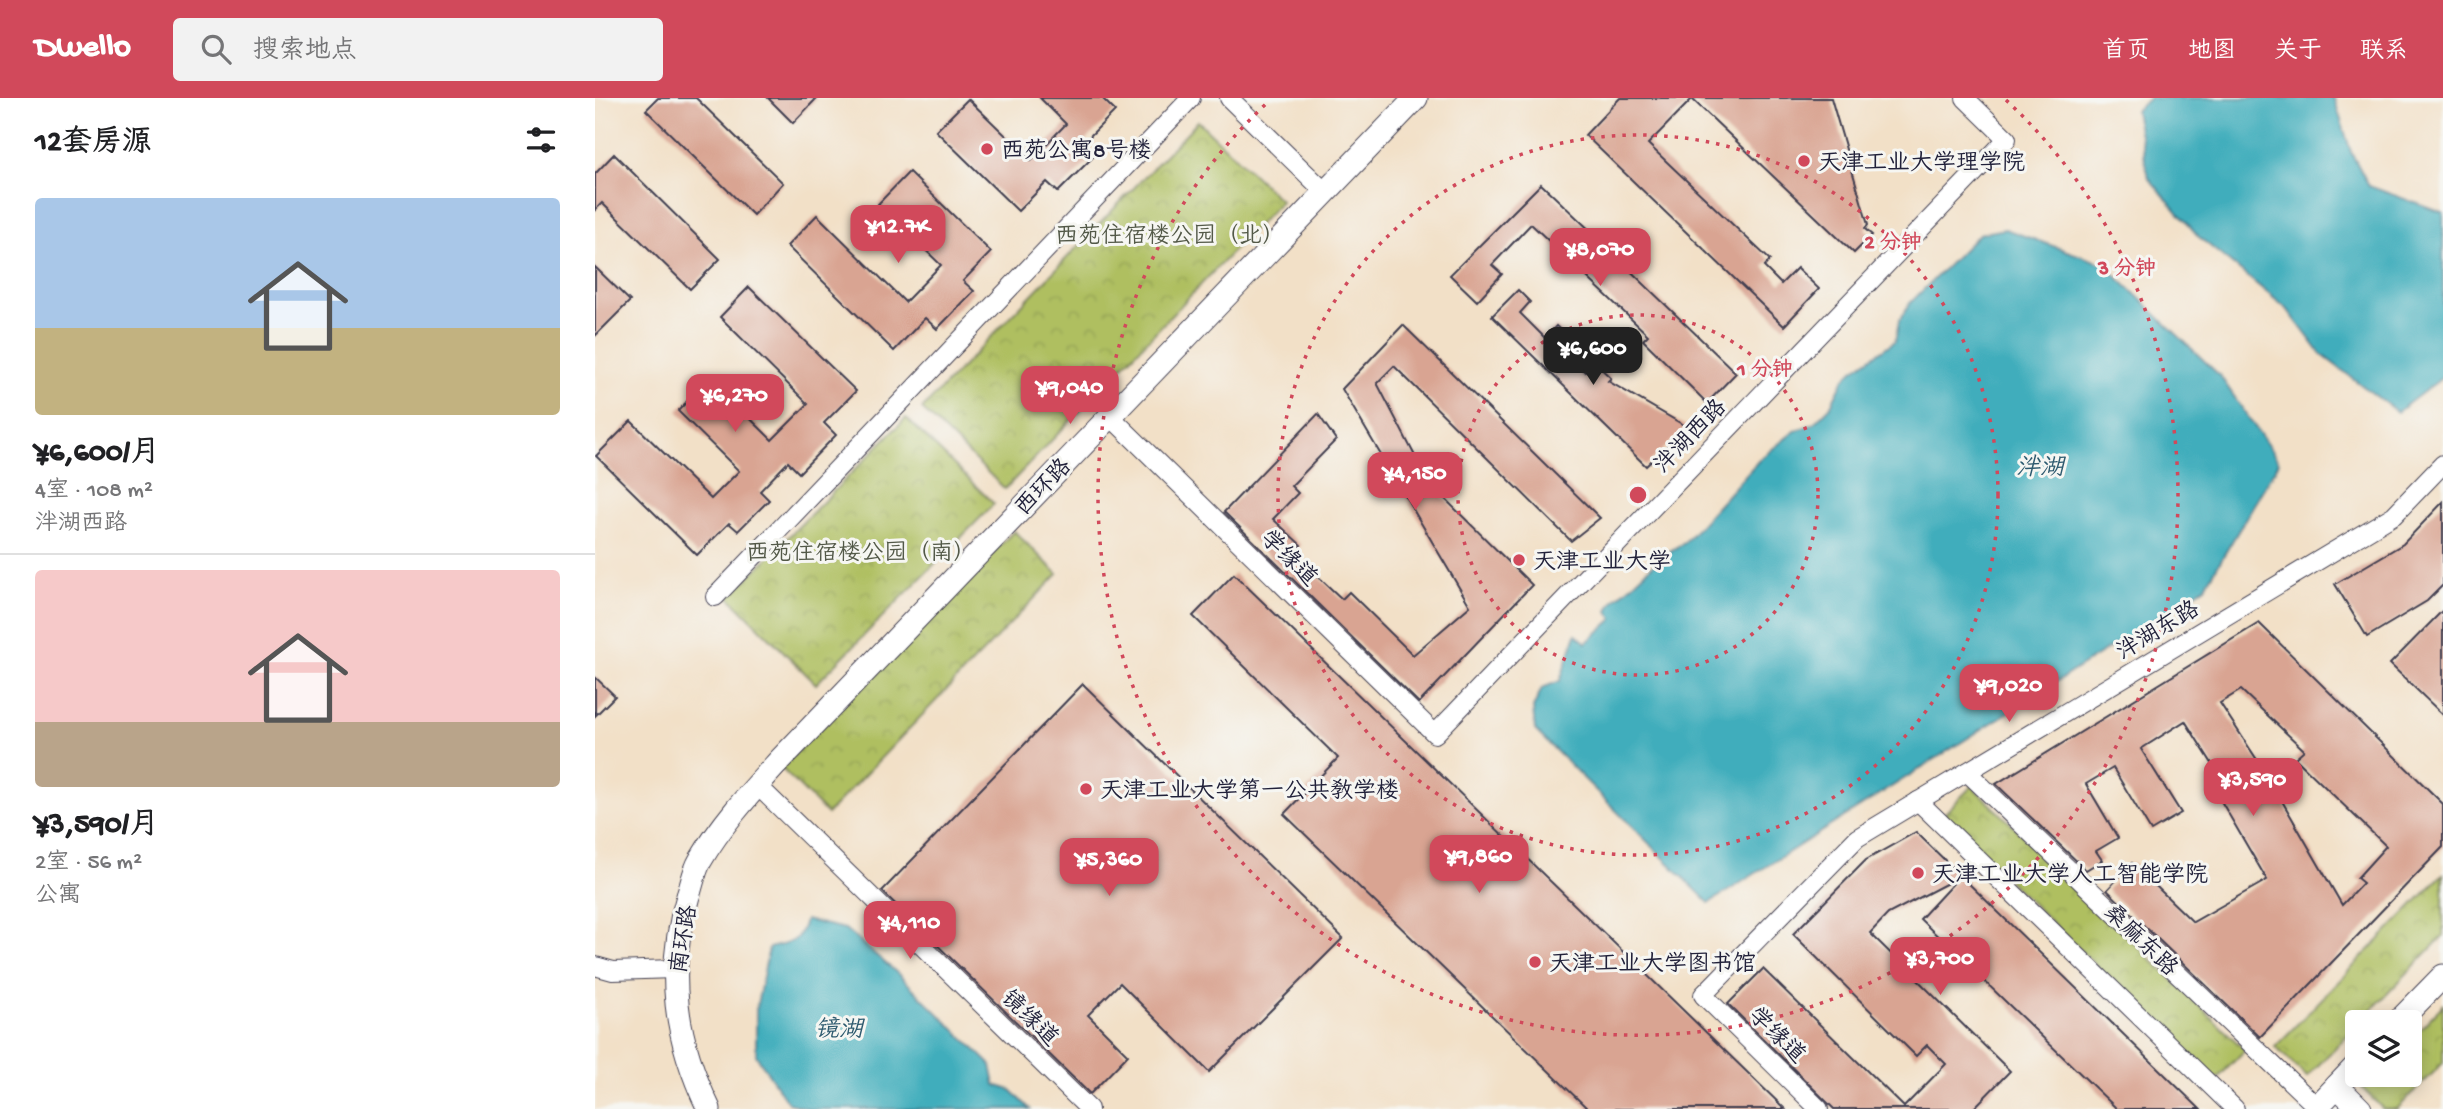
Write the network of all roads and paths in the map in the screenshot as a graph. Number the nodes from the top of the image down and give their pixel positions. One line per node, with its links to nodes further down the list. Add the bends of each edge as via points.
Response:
1 (1191, 98): 8 (street)
2 (1229, 98): 5 (street)
3 (1416, 98): 5 (street, 西环路)
4 (1965, 98): 9 (street, 泮湖西路, via 2007,139)
5 (1325, 192): 6 (street, 西环路)
6 (1110, 416): 9 (street, 学缘道); 11 (street, 西环路)
7 (2443, 464): 10 (street, 泮湖东路, via 2394,515)
8 (715, 597)
9 (1435, 734)
10 (1967, 772): 12 (street, 泮湖东路); 20 (street, 桑麻东路)
11 (757, 785): 14 (street, 南环路, via 699,863 682,917); 22 (street, 镜缘道)
12 (1917, 801): 16 (street, 泮湖东路, via 1857,838); 24 (street)
13 (595, 966): 14 (street, via 613,971)
14 (674, 969): 21 (street, 南环路, via 678,1023 693,1076)
15 (2443, 976): 17 (street)
16 (1703, 995): 23 (street, 学缘道)
17 (2410, 1010)
18 (2345, 1078): 19 (street)
19 (2337, 1086): 20 (street); 25 (street)
20 (2316, 1108)
21 (709, 1109)
22 (1089, 1109)
23 (1819, 1109)
24 (2235, 1109)
25 (2360, 1109)

